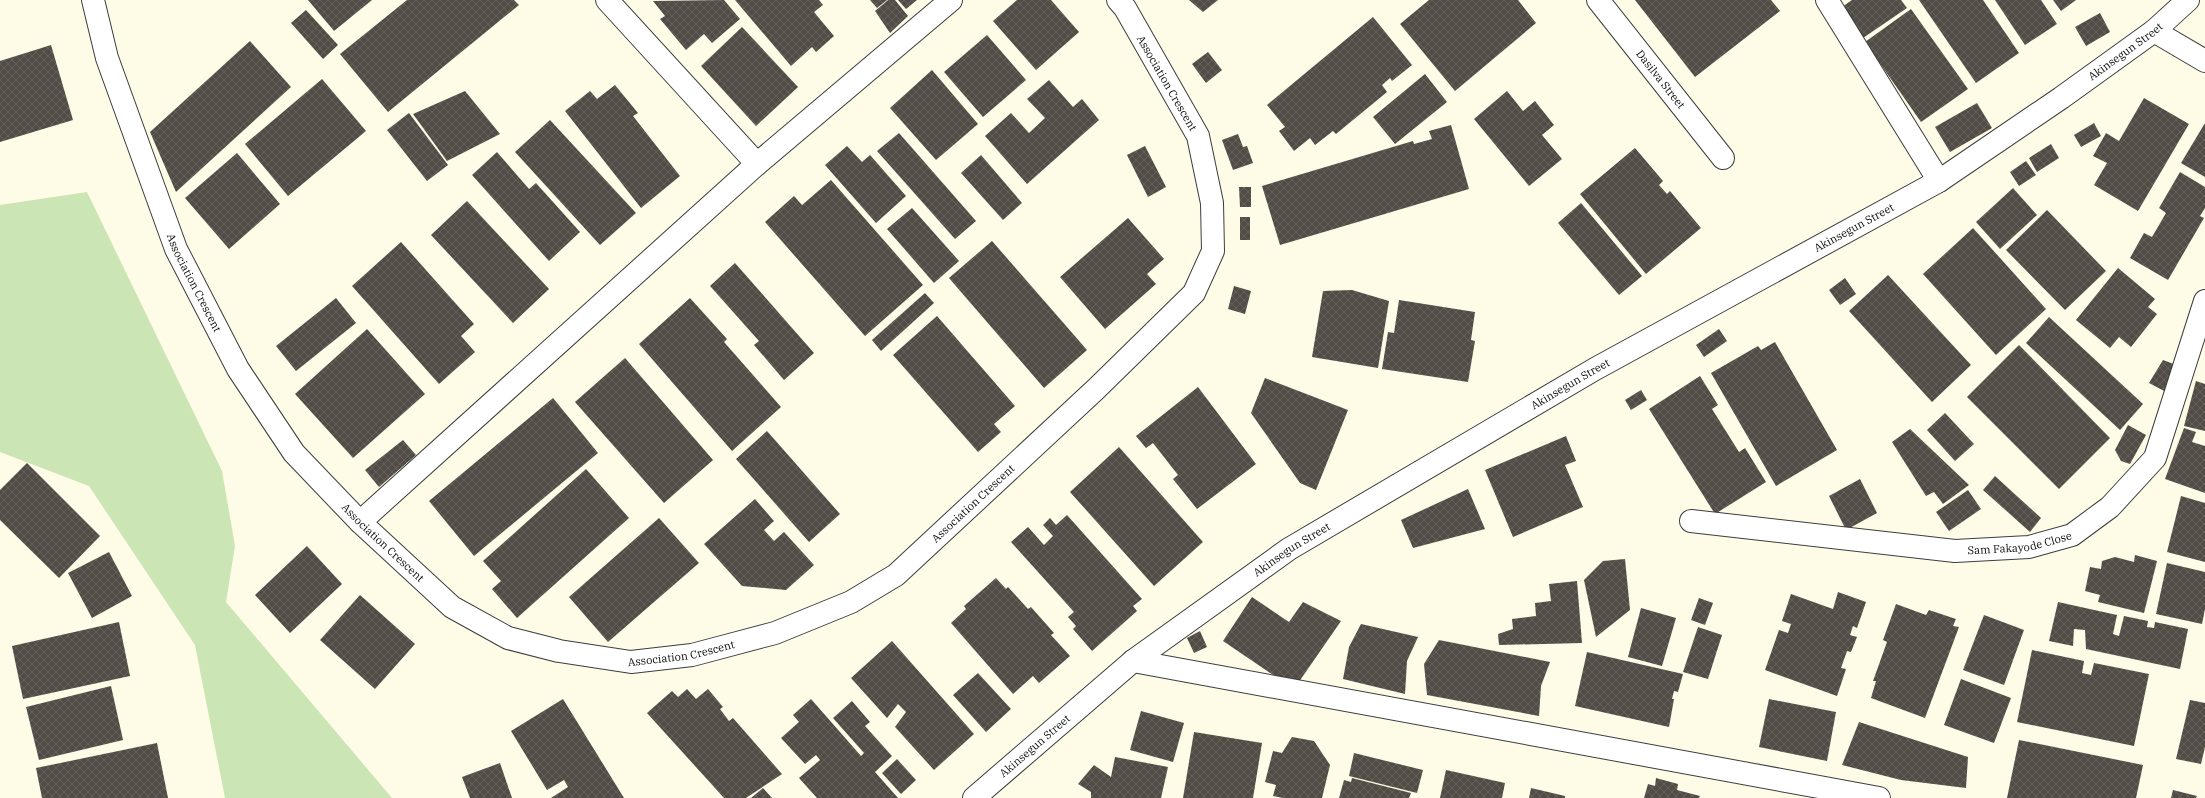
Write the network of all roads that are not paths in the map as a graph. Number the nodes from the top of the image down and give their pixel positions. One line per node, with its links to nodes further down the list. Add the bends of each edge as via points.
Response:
1 (93, 0): 15 (street, Association Crescent, via 107,58 176,249 238,369 294,453)
2 (607, 0): 11 (street)
3 (951, 0): 11 (street)
4 (1118, 0): 15 (street, Association Crescent, via 1198,136 1212,203 1213,251 1194,293 1096,389 896,575 851,602 775,633 692,655 631,662 559,652 508,638 452,607)
5 (1598, 0): 10 (street, Dasilva Street)
6 (1827, 0): 12 (street)
7 (2188, 0): 8 (street, Akinsegun Street)
8 (2154, 31): 9 (street); 12 (street, Akinsegun Street)
9 (2205, 61)
10 (1723, 158)
11 (757, 164): 15 (street)
12 (1939, 181): 16 (street, Akinsegun Street, via 1595,369 1296,545)
13 (2205, 301): 14 (street, Sam Fakayode Close, via 2155,458 2110,507 2072,535 2029,547 1955,551)
14 (1691, 521)
15 (360, 522)
16 (1133, 661): 17 (street, Akinsegun Street); 18 (street)
17 (974, 798)
18 (1879, 798)

